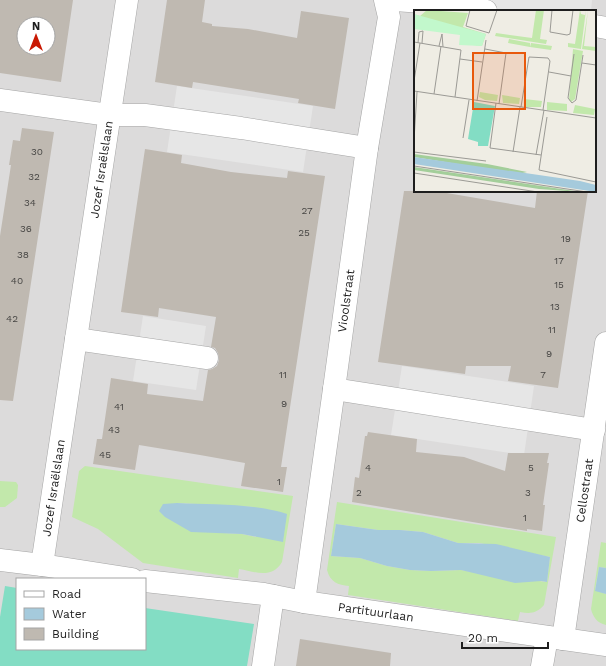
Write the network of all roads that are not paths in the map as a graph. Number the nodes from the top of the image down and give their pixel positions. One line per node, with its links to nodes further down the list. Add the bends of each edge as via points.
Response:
1 (127, 0): 8 (street, Jozef Israëlslaan)
2 (385, 0): 9 (street, Vioolstraat, via 389,17)
3 (394, 0): 4 (street)
4 (479, 10)
5 (596, 26): 6 (street)
6 (606, 28)
7 (0, 100): 8 (street)
8 (109, 115): 9 (street, via 145,115); 10 (street, Jozef Israëlslaan)
9 (367, 148): 13 (street, Vioolstraat)
10 (76, 339): 12 (street); 16 (street, Jozef Israëlslaan)
11 (606, 343): 14 (street, Cellostraat)
12 (207, 358)
13 (334, 389): 14 (street); 20 (street, Vioolstraat)
14 (594, 430): 21 (street, Cellostraat)
15 (0, 560): 16 (street)
16 (42, 565): 17 (street)
17 (126, 578)
18 (146, 581): 19 (street, Partituurlaan)
19 (273, 596): 20 (street, Partituurlaan); 23 (street)
20 (304, 602): 21 (street, Partituurlaan)
21 (555, 638): 22 (street, Partituurlaan); 24 (street, Cellostraat)
22 (606, 645)
23 (263, 666)
24 (542, 666)

